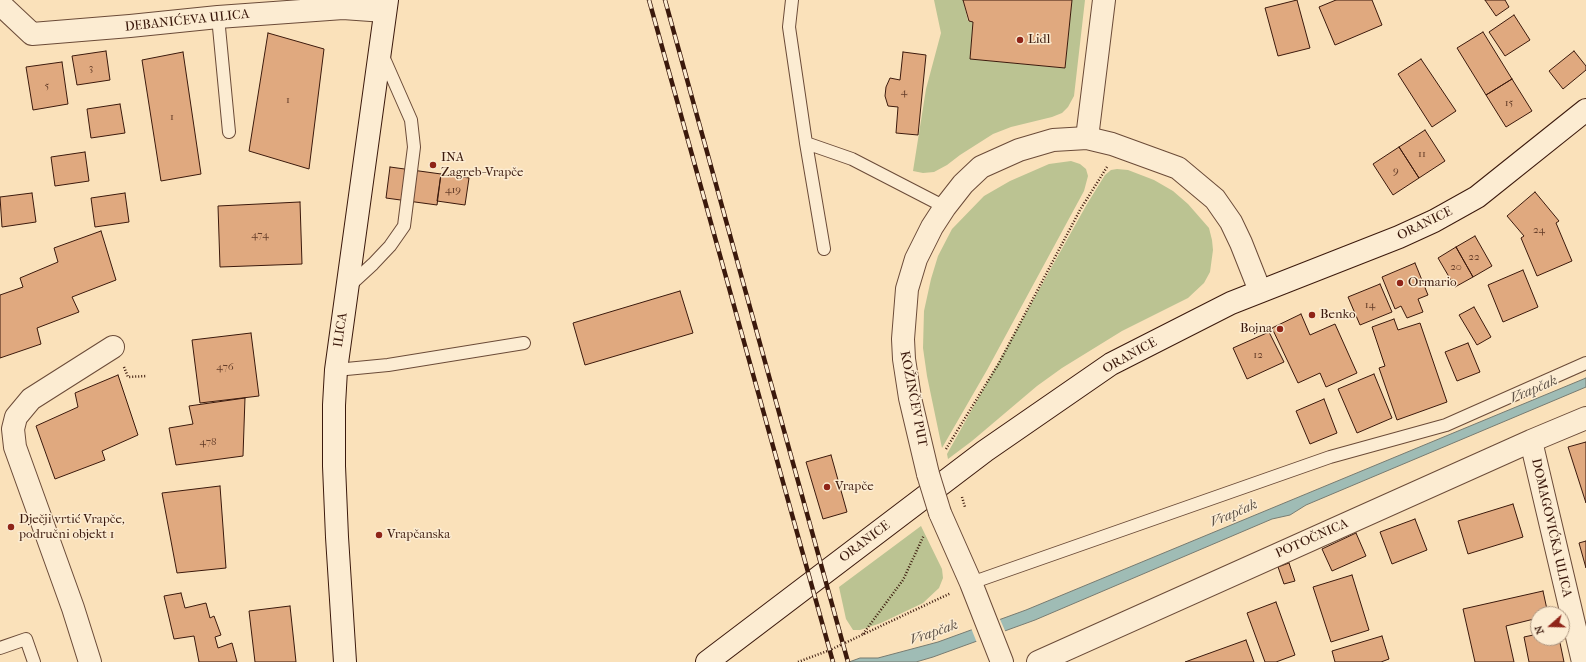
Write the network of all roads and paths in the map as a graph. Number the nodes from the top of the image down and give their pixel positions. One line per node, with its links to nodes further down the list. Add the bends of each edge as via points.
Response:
1 (792, 0): 12 (lane, via 789,27)
2 (1104, 0): 11 (street)
3 (0, 4): 7 (street)
4 (386, 6): 5 (street, DEBANIĆEVA ULICA); 8 (street, ILICA)
5 (218, 17): 7 (street, DEBANIĆEVA ULICA); 10 (lane)
6 (0, 22): 7 (street)
7 (32, 34)
8 (380, 51): 16 (street, ILICA); 16 (lane, via 411,120 414,147 404,226 390,246)
9 (1586, 110): 17 (street, ORANICE, via 1477,197 1434,221)
10 (229, 132)
11 (1087, 138): 14 (street, KOŽINČEV PUT, via 1053,140 1019,150 981,167 962,184); 17 (street, KOŽINČEV PUT, via 1112,144 1178,168 1215,199 1231,222)
12 (806, 143): 14 (lane, via 852,158); 15 (lane)
13 (1109, 163): 25 (path, via 1080,210 999,363)
14 (945, 206): 27 (street, KOŽINČEV PUT, bridge, via 916,259 907,289 903,339 906,371 928,474 940,513)
15 (824, 249)
16 (347, 287): 21 (street, ILICA)
17 (1260, 291): 34 (street, ORANICE, via 1111,364 985,451)
18 (524, 343): 21 (lane, via 388,365)
19 (118, 356): 22 (path, via 128,377); 32 (street, via 31,399 16,416 13,429 16,447)
20 (1586, 363): 27 (lane, via 1446,425 1330,457)
21 (336, 370): 33 (street, ILICA, via 334,466)
22 (147, 376)
23 (1586, 418): 24 (street, POTOČNICA)
24 (1531, 441): 36 (street, POTOČNICA); 37 (street, DOMAGOVIĆKA ULICA)
25 (942, 454)
26 (926, 530): 28 (path, via 903,580)
27 (971, 583): 28 (path); 30 (street, KOŽINČEV PUT)
28 (863, 635): 35 (path)
29 (0, 648): 31 (lane, via 26,639)
30 (1002, 660)
31 (34, 662)
32 (90, 662)
33 (345, 662)
34 (707, 662)
35 (798, 662)
36 (1038, 662)
37 (1583, 662)

